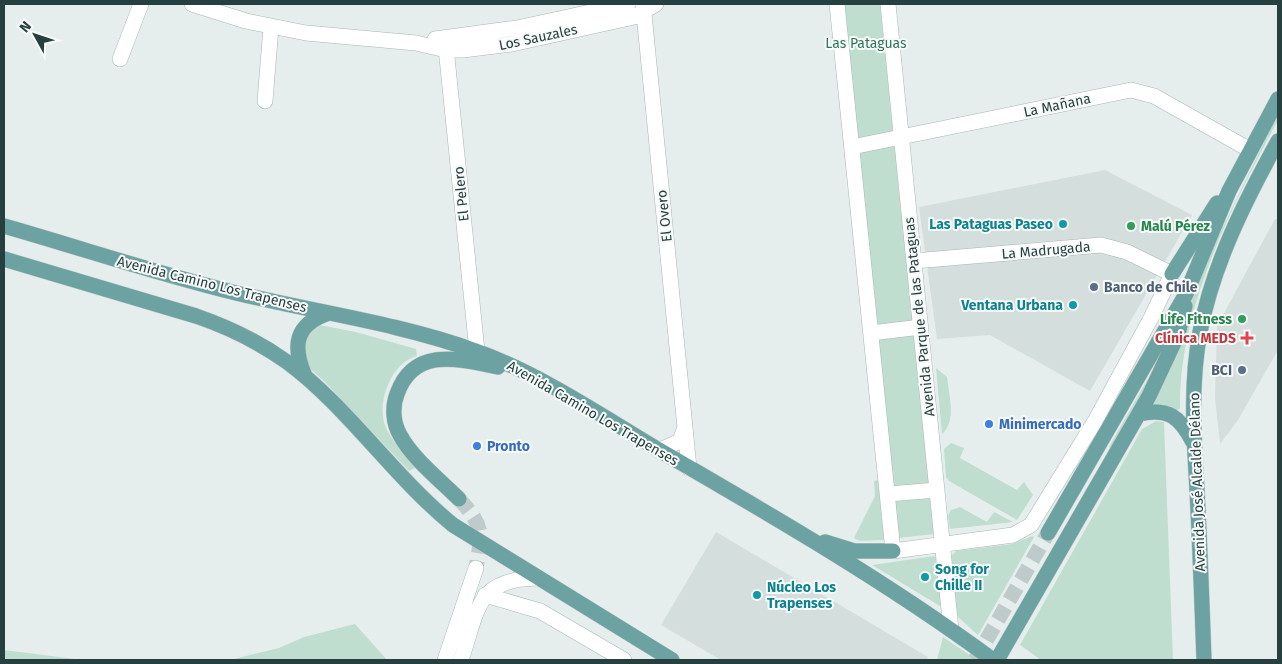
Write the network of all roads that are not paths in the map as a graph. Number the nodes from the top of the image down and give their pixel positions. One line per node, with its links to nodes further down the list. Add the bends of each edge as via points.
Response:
1 (141, 4): 9 (street)
2 (192, 4): 7 (street, Los Sauzales)
3 (628, 4): 8 (street, Los Sauzales)
4 (837, 4): 14 (street)
5 (888, 4): 12 (street, Avenida Parque de las Pataguas)
6 (648, 6): 8 (street, Los Sauzales, via 634,17 512,44 463,50); 29 (street, El Overo)
7 (271, 27): 8 (street, Los Sauzales, via 341,38); 11 (street)
8 (445, 44): 25 (street, El Pelero)
9 (120, 59)
10 (1278, 99): 15 (main road)
11 (265, 101)
12 (901, 138): 14 (street, La Mañana); 15 (street, La Mañana, via 1131,90 1154,96); 19 (street, Avenida Parque de las Pataguas)
13 (1278, 141): 30 (main road, Avenida José Alcalde Délano, via 1235,225 1206,304 1194,373)
14 (852, 147): 24 (street)
15 (1250, 150): 16 (main road)
16 (1229, 191): 20 (main road, via 1216,204); 21 (main road)
17 (4, 226): 22 (main road, Avenida Camino Los Trapenses, via 205,285)
18 (4, 259): 27 (main road, via 210,321 270,351)
19 (914, 261): 20 (street, La Madrugada, via 1101,245 1127,252); 23 (street, Avenida Parque de las Pataguas)
20 (1172, 274): 38 (street, via 1100,412 1035,521 1013,535)
21 (1186, 294): 28 (main road, via 1178,334); 36 (main road)
22 (329, 313): 25 (main road, Avenida Camino Los Trapenses, via 408,330); 27 (main road, via 312,321 299,335 297,351)
23 (921, 327): 24 (street); 33 (street, Avenida Parque de las Pataguas)
24 (871, 333): 34 (street)
25 (477, 351): 26 (main road, Avenida Camino Los Trapenses)
26 (528, 374): 31 (main road, Avenida Camino Los Trapenses); 35 (main road, via 466,360 434,359 414,368 400,387 394,411 400,436)
27 (307, 379): 41 (main road, via 427,504 453,525)
28 (1139, 414): 30 (main road, via 1158,411 1173,416 1182,424); 49 (main road)
29 (685, 428): 31 (street, via 680,441); 32 (street, El Overo)
30 (1195, 446): 50 (main road, Avenida José Alcalde Délano)
31 (660, 450): 32 (main road, Avenida Camino Los Trapenses)
32 (689, 468): 37 (main road, Avenida Camino Los Trapenses)
33 (937, 490): 34 (street); 38 (street, Avenida Parque de las Pataguas)
34 (888, 494): 39 (street)
35 (460, 500)
36 (1048, 533)
37 (805, 535): 39 (main road, via 854,551); 43 (main road, Avenida Camino Los Trapenses)
38 (942, 543): 39 (street); 43 (street, Avenida Parque de las Pataguas)
39 (893, 551)
40 (476, 568): 44 (street)
41 (537, 578): 42 (street, via 502,584); 47 (main road)
42 (485, 595): 45 (street); 46 (street, via 540,611)
43 (951, 630): 48 (main road, Avenida Camino Los Trapenses)
44 (446, 660)
45 (461, 660)
46 (624, 660)
47 (672, 660)
48 (993, 660)
49 (997, 660)
50 (1204, 660)

